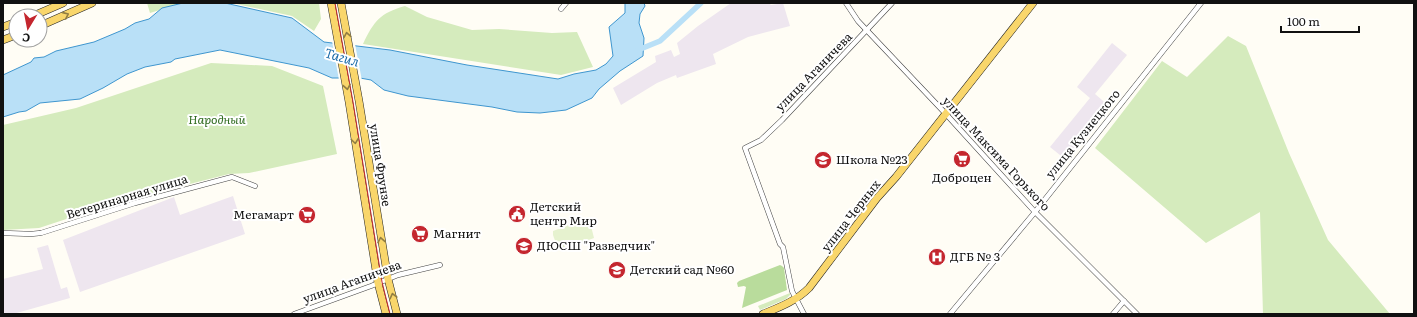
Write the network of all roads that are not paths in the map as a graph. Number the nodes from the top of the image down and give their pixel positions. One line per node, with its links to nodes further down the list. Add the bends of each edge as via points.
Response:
1 (62, 3): 10 (main road)
2 (92, 3): 12 (main road, one-way to 2)
3 (331, 3): 20 (main road, улица Фрунзе, one-way to 20)
4 (341, 3): 19 (main road, улица Фрунзе, one-way to 4)
5 (566, 3): 11 (street)
6 (846, 3): 13 (street, улица Максима Горького)
7 (892, 3): 13 (street, улица Аганичева)
8 (1033, 3): 14 (main road, улица Черных)
9 (1201, 3): 16 (street, улица Кузнецкого)
10 (48, 9)
11 (561, 9)
12 (48, 22)
13 (867, 31): 14 (street, улица Максима Горького); 21 (street, улица Аганичева, via 761,140 745,148 780,244 784,247)
14 (945, 113): 16 (street, улица Максима Горького); 21 (main road, улица Черных, via 809,288)
15 (255, 186): 17 (street, Ветеринарная улица, via 232,177 135,203 41,233)
16 (1035, 212): 22 (street, улица Максима Горького); 28 (street, улица Кузнецкого)
17 (3, 233)
18 (440, 265): 19 (street, улица Аганичева)
19 (388, 279): 20 (street, улица Аганичева); 25 (main road, улица Фрунзе, one-way to 19)
20 (378, 284): 23 (street, улица Аганичева); 24 (main road, улица Фрунзе)
21 (796, 299): 26 (main road, улица Черных); 27 (street)
22 (1124, 301): 29 (street); 30 (street, улица Максима Горького)
23 (294, 314)
24 (386, 314)
25 (397, 314)
26 (763, 314)
27 (804, 314)
28 (950, 314)
29 (1113, 314)
30 (1138, 314)

